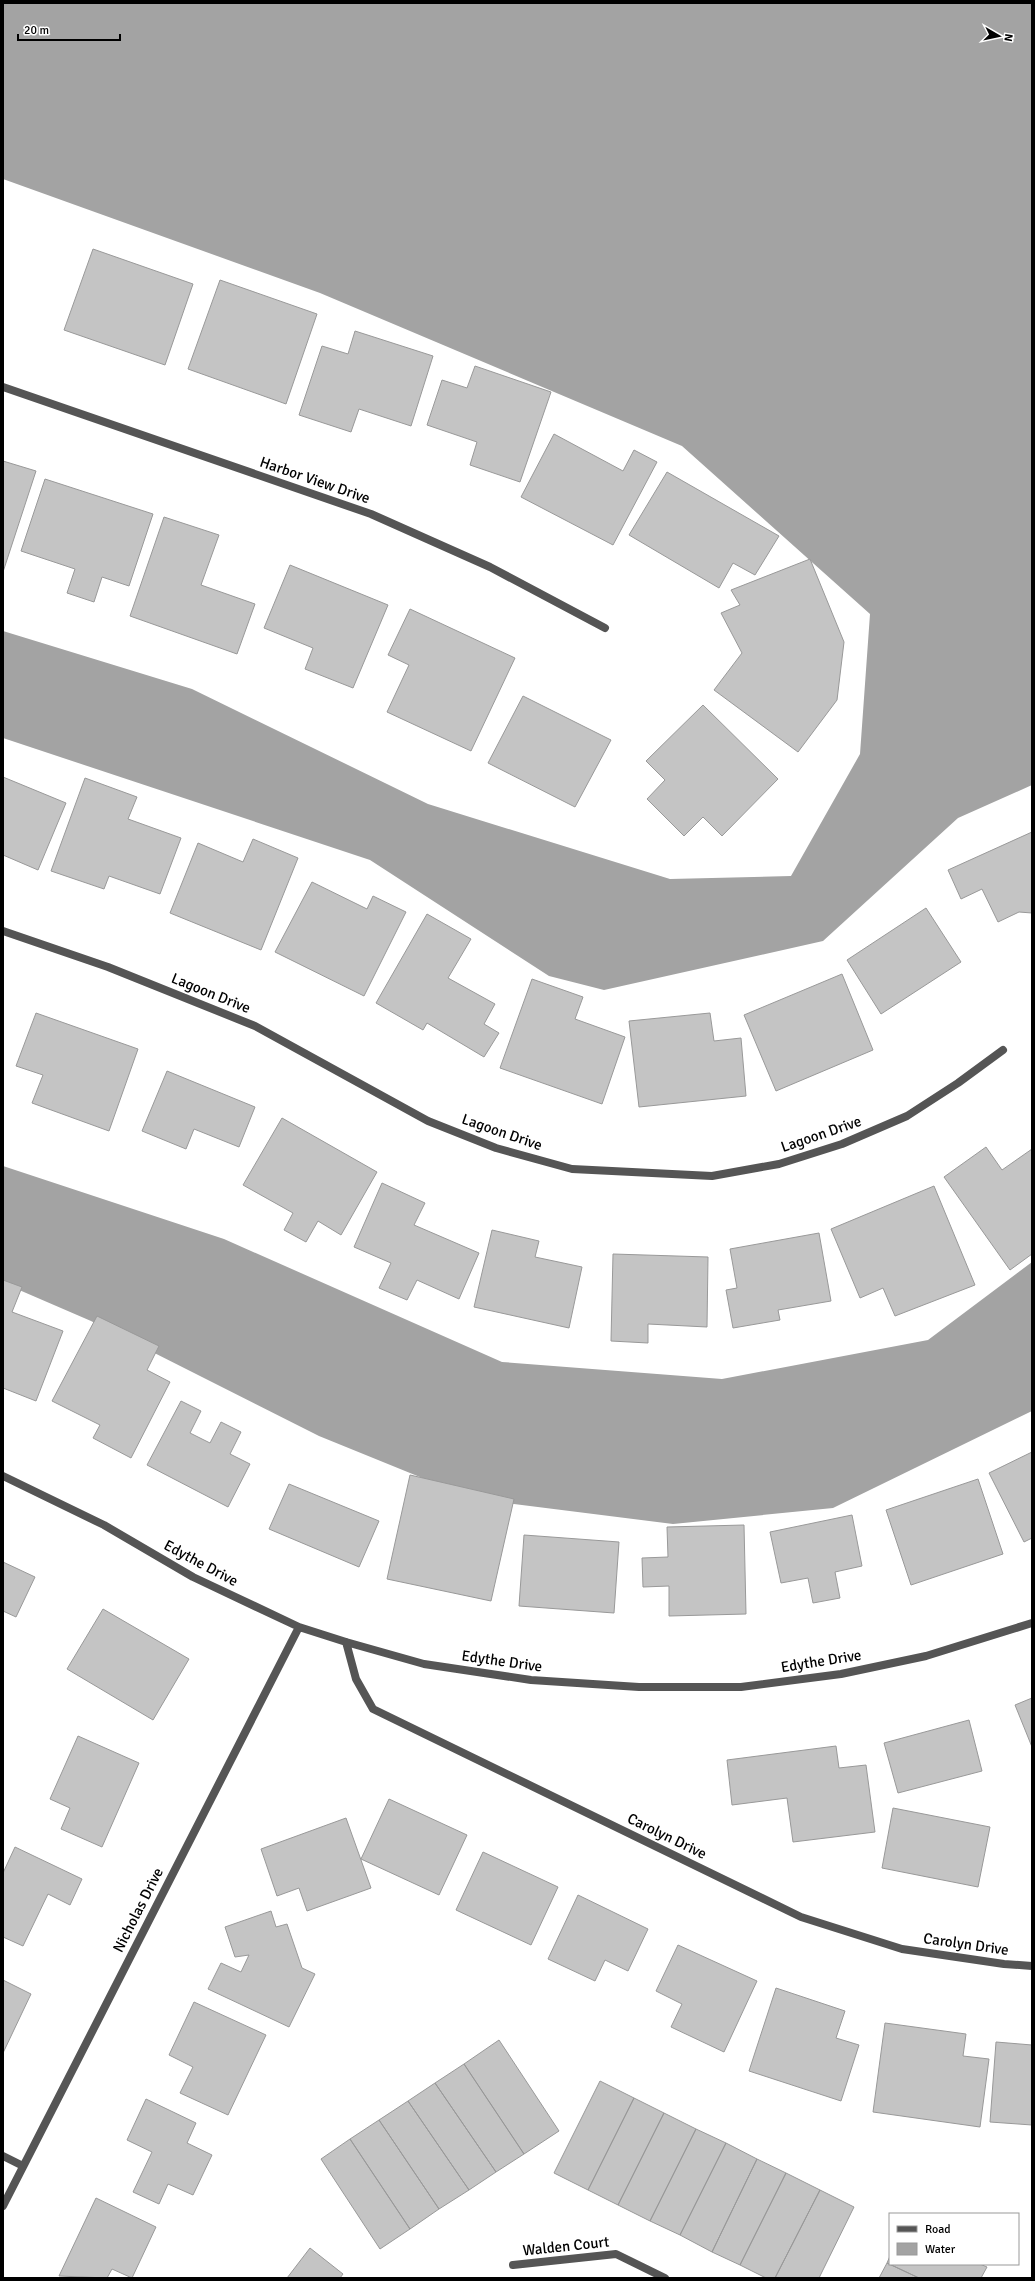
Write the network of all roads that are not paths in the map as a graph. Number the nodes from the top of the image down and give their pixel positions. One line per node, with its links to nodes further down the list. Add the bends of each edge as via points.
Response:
1 (3, 387): 2 (street, Harbor View Drive, via 371,514 490,567)
2 (605, 628)
3 (3, 931): 4 (street, Lagoon Drive, via 108,967 254,1026 428,1121 496,1148 572,1169 712,1176 779,1164 842,1144 907,1116)
4 (1003, 1050)
5 (3, 1476): 7 (street, Edythe Drive, via 104,1525 193,1576)
6 (1032, 1623): 8 (street, Edythe Drive, via 926,1656 841,1674 741,1687 639,1687 531,1680 424,1664)
7 (299, 1627): 8 (street, Edythe Drive); 11 (street, Nicholas Drive)
8 (346, 1642): 9 (street, Carolyn Drive, via 356,1679 373,1709 801,1917 902,1949)
9 (1032, 1966)
10 (3, 2156): 11 (street)
11 (23, 2166): 12 (street, Nicholas Drive)
12 (3, 2206)
13 (512, 2265): 14 (street, Walden Court, via 616,2254)
14 (665, 2278)

